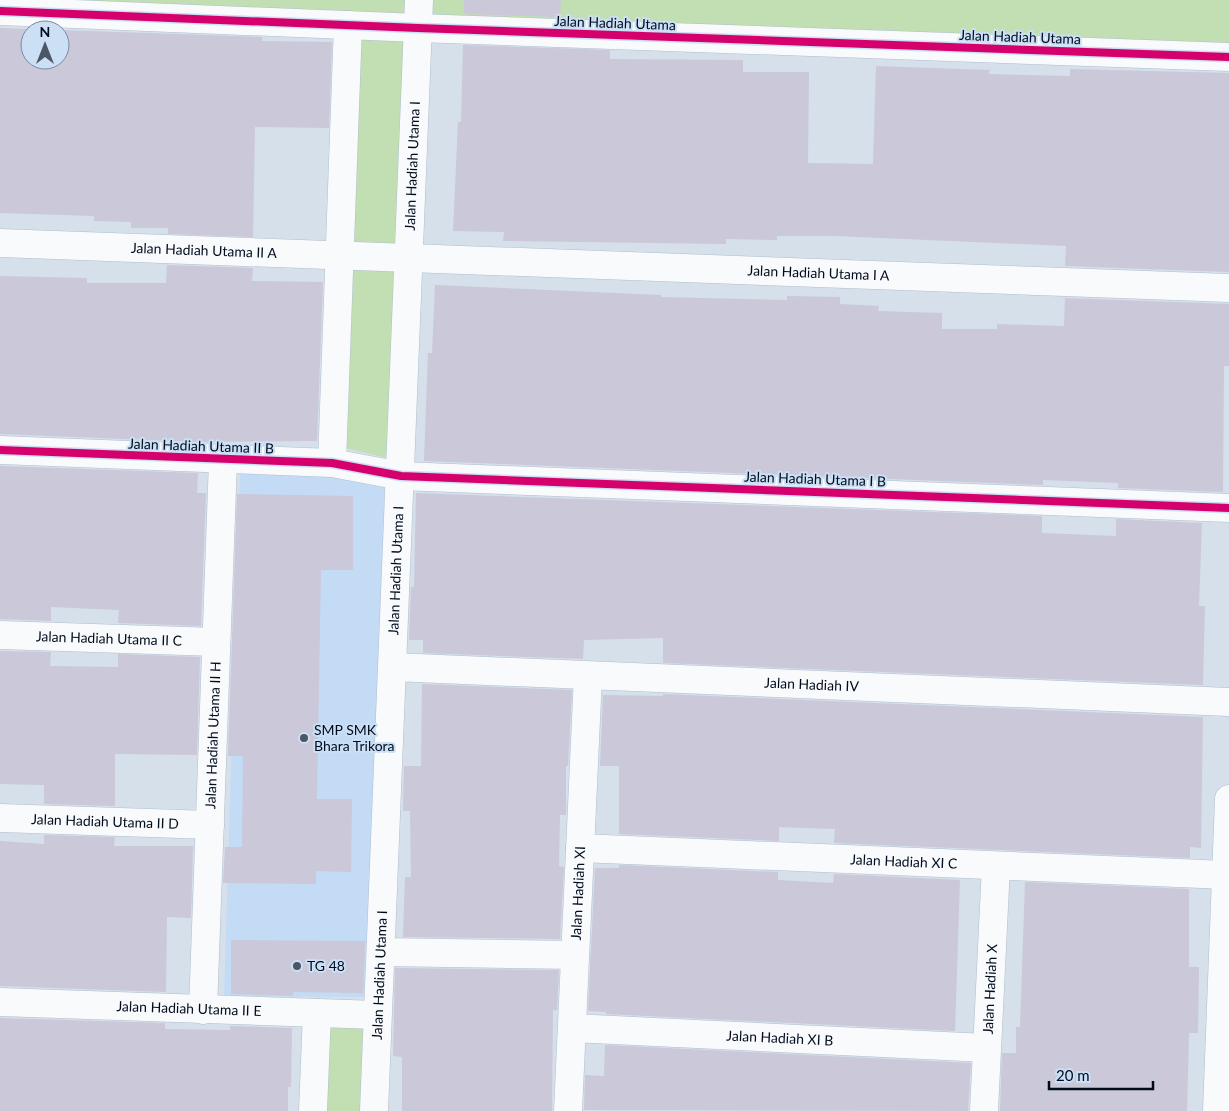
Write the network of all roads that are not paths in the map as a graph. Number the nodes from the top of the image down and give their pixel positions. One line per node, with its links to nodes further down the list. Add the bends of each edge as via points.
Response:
1 (419, 0): 4 (street, Jalan Hadiah Utama I)
2 (0, 10): 3 (street, Jalan Hadiah Utama)
3 (348, 25): 4 (street, Jalan Hadiah Utama); 7 (street)
4 (418, 28): 5 (street, Jalan Hadiah Utama); 8 (street, Jalan Hadiah Utama I)
5 (1229, 57)
6 (0, 243): 7 (street, Jalan Hadiah Utama II A)
7 (338, 257): 8 (street, Jalan Hadiah Utama II A); 12 (street)
8 (408, 259): 9 (street, Jalan Hadiah Utama I A); 13 (street, Jalan Hadiah Utama I)
9 (1229, 288)
10 (0, 450): 11 (street, Jalan Hadiah Utama II B)
11 (223, 461): 12 (street, Jalan Hadiah Utama II B); 16 (street, Jalan Hadiah Utama II H)
12 (332, 464): 13 (street, Jalan Hadiah Utama II B)
13 (401, 476): 14 (street, Jalan Hadiah Utama I B); 17 (street, Jalan Hadiah Utama I)
14 (1229, 508)
15 (0, 635): 16 (street, Jalan Hadiah Utama II C)
16 (216, 642): 22 (street, Jalan Hadiah Utama II H)
17 (393, 667): 18 (street, Jalan Hadiah IV); 26 (street, Jalan Hadiah Utama I)
18 (588, 676): 19 (street, Jalan Hadiah IV); 23 (street, Jalan Hadiah XI)
19 (1229, 702)
20 (1229, 799): 25 (street)
21 (0, 818): 22 (street, Jalan Hadiah Utama II D)
22 (210, 825): 30 (street, Jalan Hadiah Utama II H)
23 (580, 848): 24 (street, Jalan Hadiah XI C); 27 (street, Jalan Hadiah XI)
24 (996, 866): 25 (street, Jalan Hadiah XI C); 34 (street, Jalan Hadiah X)
25 (1226, 875): 28 (street)
26 (381, 952): 27 (street); 32 (street, Jalan Hadiah Utama I)
27 (575, 956): 33 (street, Jalan Hadiah XI)
28 (1226, 958): 39 (street)
29 (0, 1002): 30 (street, Jalan Hadiah Utama II E)
30 (203, 1010): 31 (street, Jalan Hadiah Utama II E)
31 (318, 1013): 32 (street, Jalan Hadiah Utama II E); 35 (street)
32 (377, 1015): 36 (street, Jalan Hadiah Utama I)
33 (572, 1028): 34 (street, Jalan Hadiah XI B); 37 (street, Jalan Hadiah XI)
34 (986, 1048): 38 (street, Jalan Hadiah X)
35 (313, 1111)
36 (374, 1111)
37 (568, 1111)
38 (984, 1111)
39 (1217, 1111)

